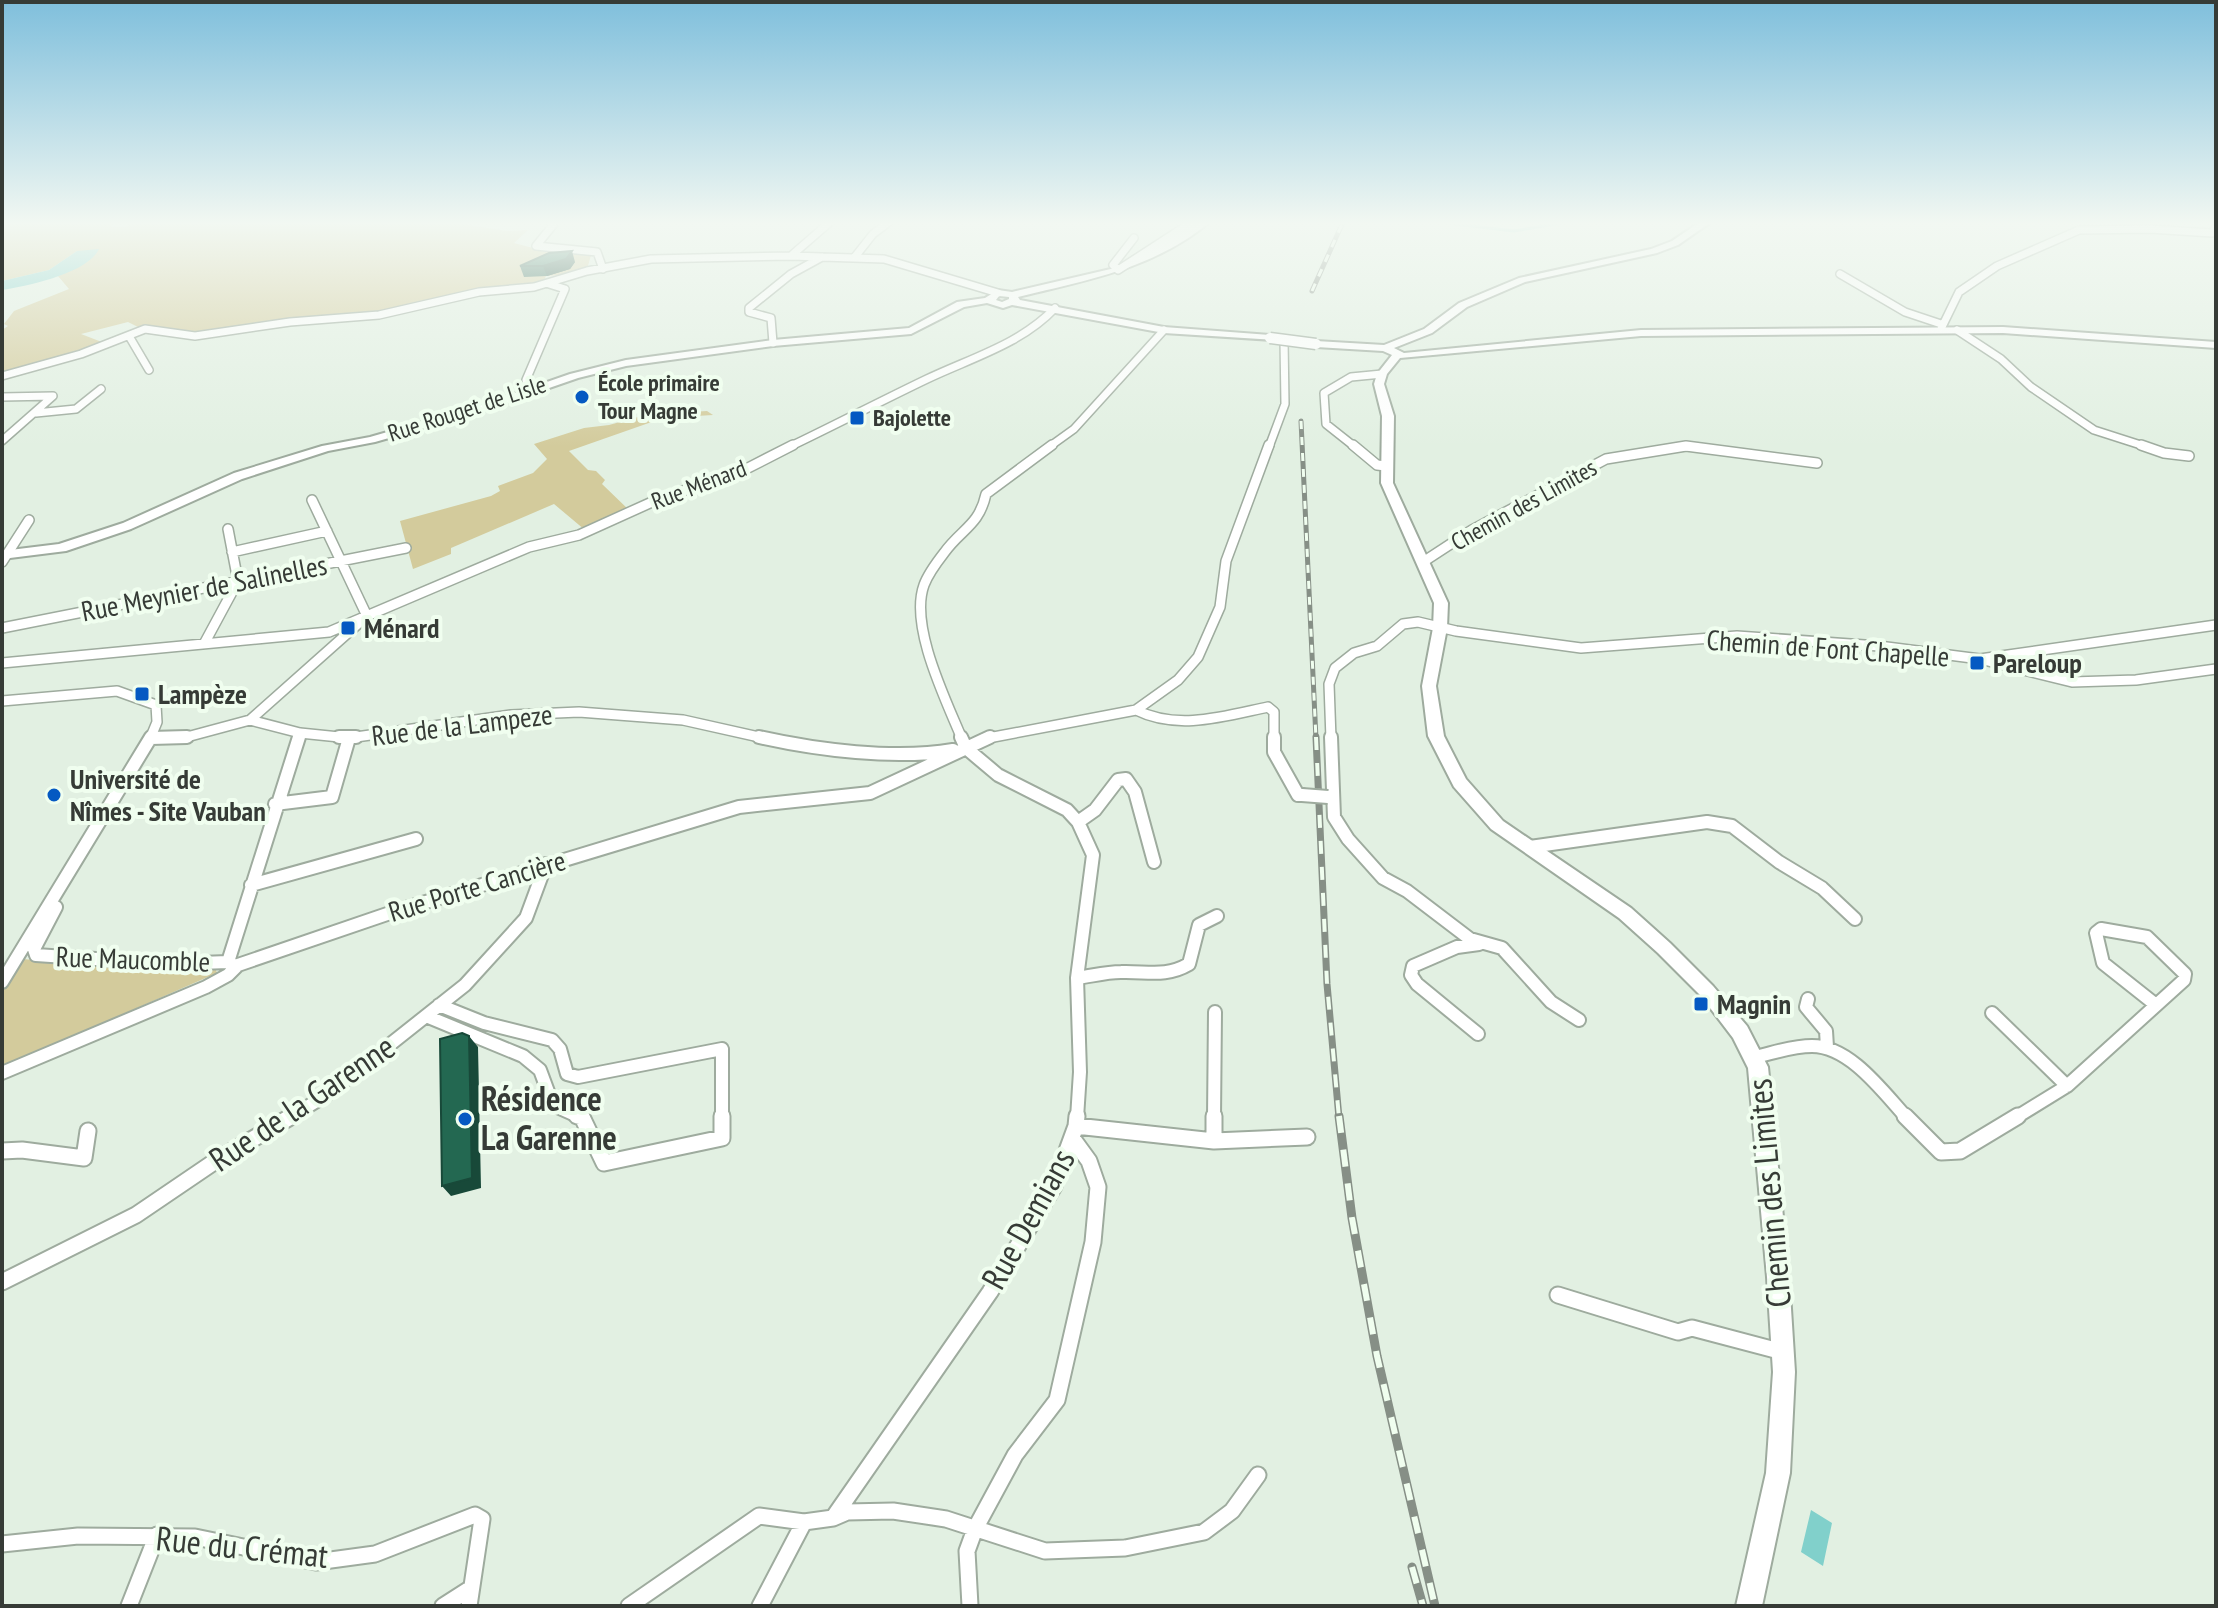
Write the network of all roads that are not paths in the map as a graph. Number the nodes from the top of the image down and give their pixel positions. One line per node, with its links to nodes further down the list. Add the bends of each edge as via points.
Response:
1 (457, 297): 14 (street, via 379,315 195,336 149,329)
2 (562, 297): 23 (street, via 526,380)
3 (763, 297): 16 (street, via 749,312 771,318)
4 (993, 297): 9 (street, Rue Rouget de Lisle, via 1000,305); 16 (street, Rue Rouget de Lisle, via 961,304 911,331)
5 (1017, 297): 9 (street)
6 (1482, 297): 18 (street)
7 (1879, 297): 11 (street)
8 (1956, 297): 11 (street)
9 (1013, 298): 10 (street)
10 (1055, 308): 12 (street); 40 (street, Rue Ménard, via 1040,324 998,348 748,468 579,535 529,547)
11 (1941, 327): 13 (street); 18 (street, via 1863,333 1641,333)
12 (1164, 330): 15 (street, bridge); 56 (street, via 1074,429 986,494 982,513 945,551 924,585 920,616)
13 (1957, 330): 17 (street); 27 (street, via 2094,430)
14 (129, 336): 19 (street); 21 (street)
15 (1284, 340): 18 (street, bridge); 51 (street, via 1285,404 1226,561 1220,607 1198,657 1178,680)
16 (773, 343): 23 (street, Rue Rouget de Lisle, via 626,363)
17 (2214, 346)
18 (1391, 352): 20 (street)
19 (149, 370)
20 (1382, 374): 29 (street, Chemin des Limites, via 1379,384 1388,416); 29 (street, via 1351,377 1324,393 1326,424 1377,465)
21 (2, 376)
22 (101, 389): 25 (street, via 76,409)
23 (530, 389): 36 (street, Rue Rouget de Lisle, via 482,408 238,476 127,526 61,548)
24 (2, 397): 25 (street, via 53,396)
25 (36, 413): 26 (street)
26 (2, 441)
27 (2189, 456)
28 (1817, 463): 38 (street, Chemin des Limites, via 1686,446 1606,459)
29 (1386, 466): 38 (street, Chemin des Limites, via 1390,492)
30 (312, 500): 33 (street)
31 (29, 520): 36 (street)
32 (228, 529): 35 (street)
33 (327, 531): 35 (street); 37 (street)
34 (406, 548): 37 (street, Rue Meynier de Salinelles)
35 (232, 552): 39 (street)
36 (4, 557)
37 (341, 560): 39 (street, Rue Meynier de Salinelles); 40 (street)
38 (1423, 562): 43 (street, Chemin des Limites, via 1441,603)
39 (238, 581): 42 (street, Rue Meynier de Salinelles); 46 (street)
40 (366, 617): 44 (street, Rue Ménard); 45 (street)
41 (2216, 625): 47 (street, Chemin de Font Chapelle)
42 (2, 628)
43 (1440, 628): 47 (street, Chemin de Font Chapelle, via 1581,648 1737,636); 57 (street, Chemin de Font Chapelle, via 1403,624 1377,646 1354,653 1335,668 1329,684); 62 (street, Chemin des Limites, via 1429,686 1436,736 1472,799 1497,825)
44 (329, 632): 45 (street, Rue Ménard); 46 (street, Rue Ménard)
45 (346, 636): 52 (street)
46 (204, 644): 48 (street, Rue Ménard)
47 (1980, 659): 49 (street, via 2078,682)
48 (2, 663)
49 (2216, 669)
50 (2, 701): 54 (street, via 117,691 156,705 158,725)
51 (1136, 710): 56 (street, via 985,738); 57 (street, bridge, via 1152,718 1204,721 1268,707 1274,712 1274,752 1298,795)
52 (250, 720): 53 (street, Rue de la Lampeze); 54 (street, Rue de la Lampeze, via 183,738)
53 (300, 733): 55 (street, Rue de la Lampeze); 58 (street)
54 (151, 738): 60 (street)
55 (349, 738): 56 (street, Rue de la Lampeze, via 511,715 579,712 683,720 840,749 929,754); 58 (street, via 332,797)
56 (966, 748): 59 (street, via 998,775 1067,810); 64 (street, Rue Porte Cancière, via 870,793 739,807)
57 (1330, 797): 68 (street, via 1341,828 1383,878)
58 (275, 804): 65 (street)
59 (1078, 822): 63 (street, via 1095,810 1118,780 1132,782); 70 (street, Rue Demians, via 1093,855)
60 (96, 828): 69 (street, Rue Maucomble, via 34,949 36,955); 71 (street)
61 (416, 839): 65 (street)
62 (1530, 847): 67 (street, via 1707,822 1732,826 1822,888); 81 (street, Chemin des Limites, via 1625,913 1664,948 1707,991)
63 (1154, 862)
64 (546, 864): 69 (street, Rue Porte Cancière); 73 (street, Rue de la Garenne, via 526,918 465,985)
65 (251, 885): 69 (street)
66 (1217, 916): 70 (street, via 1199,925 1189,964 1174,975 1126,972)
67 (1855, 919)
68 (1480, 944): 78 (street, via 1502,948 1551,1002); 79 (street, via 1457,947 1413,966 1411,975)
69 (233, 963): 82 (street, Rue Porte Cancière, via 228,975 206,987)
70 (1077, 978): 85 (street, Rue Demians, via 1080,1072)
71 (2, 982)
72 (1808, 999): 80 (street, via 1806,1007 1826,1031)
73 (439, 1005): 77 (street, Rue de la Garenne); 77 (street, via 552,1040 567,1074 578,1077 722,1049 722,1138 604,1163 582,1117 550,1102 539,1068 507,1045)
74 (2156, 1005): 74 (street, via 2185,974 2147,937 2101,929 2096,933 2103,963); 83 (street)
75 (1215, 1012): 87 (street)
76 (1992, 1013): 83 (street)
77 (426, 1016): 89 (street, Rue de la Garenne, via 325,1096 136,1215)
78 (1579, 1020)
79 (1478, 1034)
80 (1827, 1047): 81 (street); 83 (street, via 1856,1065 1941,1152 1960,1151)
81 (1755, 1057): 91 (street, Chemin des Limites)
82 (2, 1073)
83 (2067, 1086)
84 (88, 1131): 88 (street, via 84,1158)
85 (1075, 1132): 87 (street); 93 (street, Rue Demians, via 1054,1186 990,1292); 95 (street, via 1098,1187 1093,1242 1057,1400 1015,1455)
86 (1307, 1137): 87 (street)
87 (1214, 1141)
88 (2, 1151)
89 (2, 1282)
90 (1558, 1295): 91 (street, via 1678,1332 1692,1328)
91 (1784, 1352): 104 (street, Chemin des Limites, via 1778,1473)
92 (1258, 1475): 95 (street, via 1232,1511 1204,1532 1125,1548 1045,1551)
93 (833, 1518): 94 (street); 95 (street, via 847,1512 893,1511)
94 (804, 1522): 101 (street, via 759,1516); 102 (street)
95 (975, 1529): 103 (street, via 967,1551)
96 (157, 1535): 97 (street, Rue du Crémat); 98 (street, Rue du Crémat, via 195,1537 316,1562 375,1554 475,1515 482,1519); 99 (street)
97 (2, 1544)
98 (469, 1598): 100 (street)
99 (129, 1606)
100 (443, 1606)
101 (629, 1606)
102 (760, 1606)
103 (970, 1606)
104 (1749, 1606)

